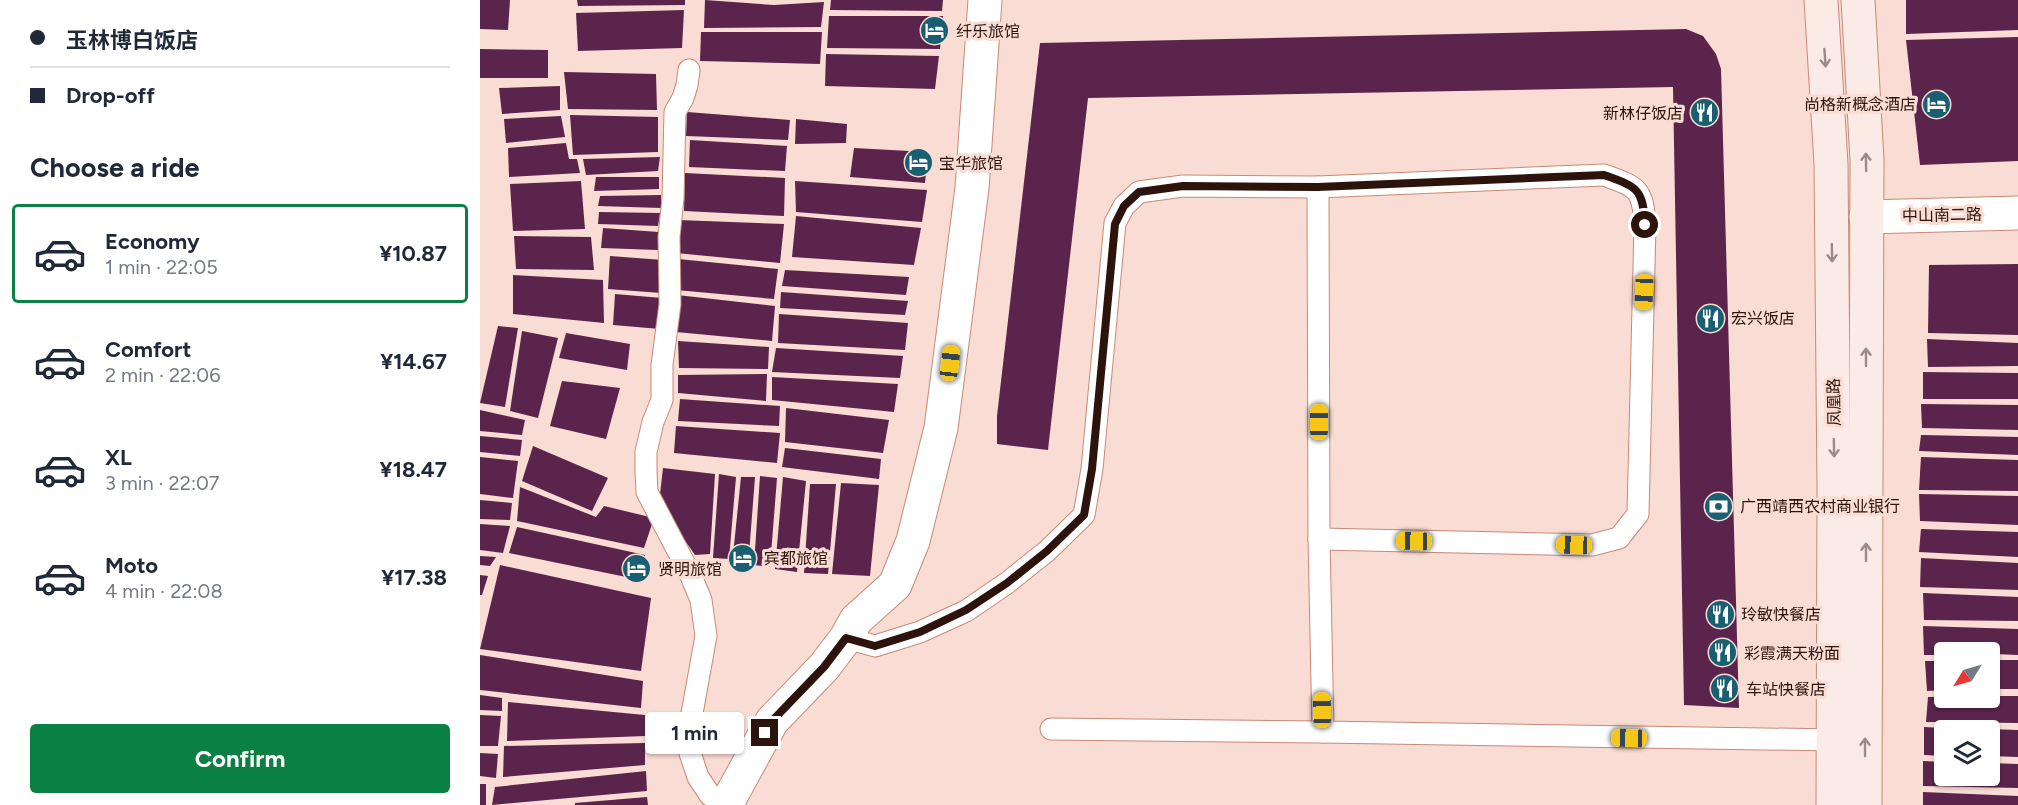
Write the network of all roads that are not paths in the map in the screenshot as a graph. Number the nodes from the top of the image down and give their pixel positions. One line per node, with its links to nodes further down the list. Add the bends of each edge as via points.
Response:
1 (985, 0): 9 (street, via 972,188 941,428 913,541 895,585 856,620)
2 (1821, 0): 12 (main road, 凤凰路, one-way to 12, via 1831,164)
3 (1858, 0): 7 (main road, 凤凰路, one-way to 3, via 1867,160)
4 (689, 70): 13 (lane, via 683,98 675,112 670,304 662,400 646,452 647,492 701,600 706,636 689,730 690,753 710,795)
5 (1318, 187): 8 (lane); 8 (lane, via 1604,175 1631,185 1644,202 1645,225 1638,514 1619,538 1592,545); 9 (lane, via 1183,186 1139,192 1124,206 1115,224 1092,469 1084,515 1047,551 966,610 920,632 875,646)
6 (2018, 213): 7 (street, 中山南二路)
7 (1866, 217): 15 (main road, 凤凰路, one-way to 7)
8 (1320, 539): 11 (lane)
9 (846, 638): 13 (street, via 772,721)
10 (1051, 729): 11 (lane)
11 (1323, 732): 12 (lane)
12 (1834, 740): 14 (main road, 凤凰路)
13 (726, 805)
14 (1833, 805)
15 (1865, 805)

